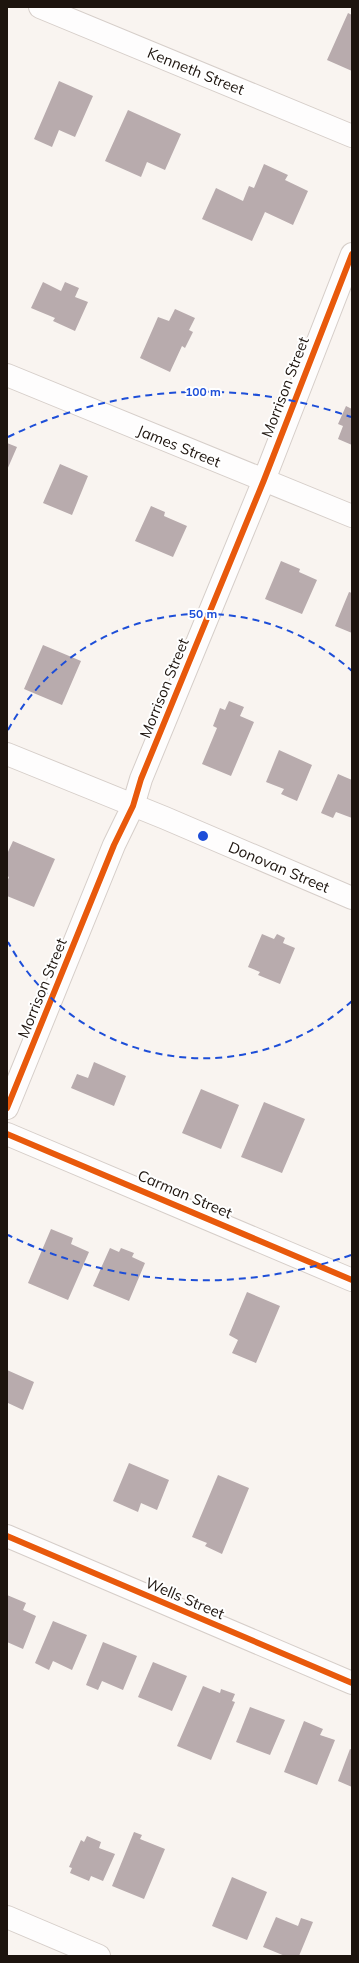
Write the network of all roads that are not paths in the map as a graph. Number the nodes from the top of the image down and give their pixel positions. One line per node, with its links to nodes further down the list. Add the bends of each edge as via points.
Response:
1 (40, 7): 2 (street, Kenneth Street)
2 (352, 136)
3 (352, 254): 5 (street, Morrison Street)
4 (7, 375): 5 (street, James Street)
5 (264, 480): 6 (street, James Street); 8 (street, Morrison Street, via 141,779)
6 (352, 516)
7 (7, 754): 8 (street, Donovan Street)
8 (133, 806): 9 (street, Donovan Street); 10 (street, Morrison Street, via 114,845)
9 (352, 898)
10 (7, 1108)
11 (7, 1134): 12 (street, Carman Street)
12 (352, 1280)
13 (7, 1536): 14 (street, Wells Street)
14 (352, 1683)
15 (7, 1917): 16 (street)
16 (99, 1956)

